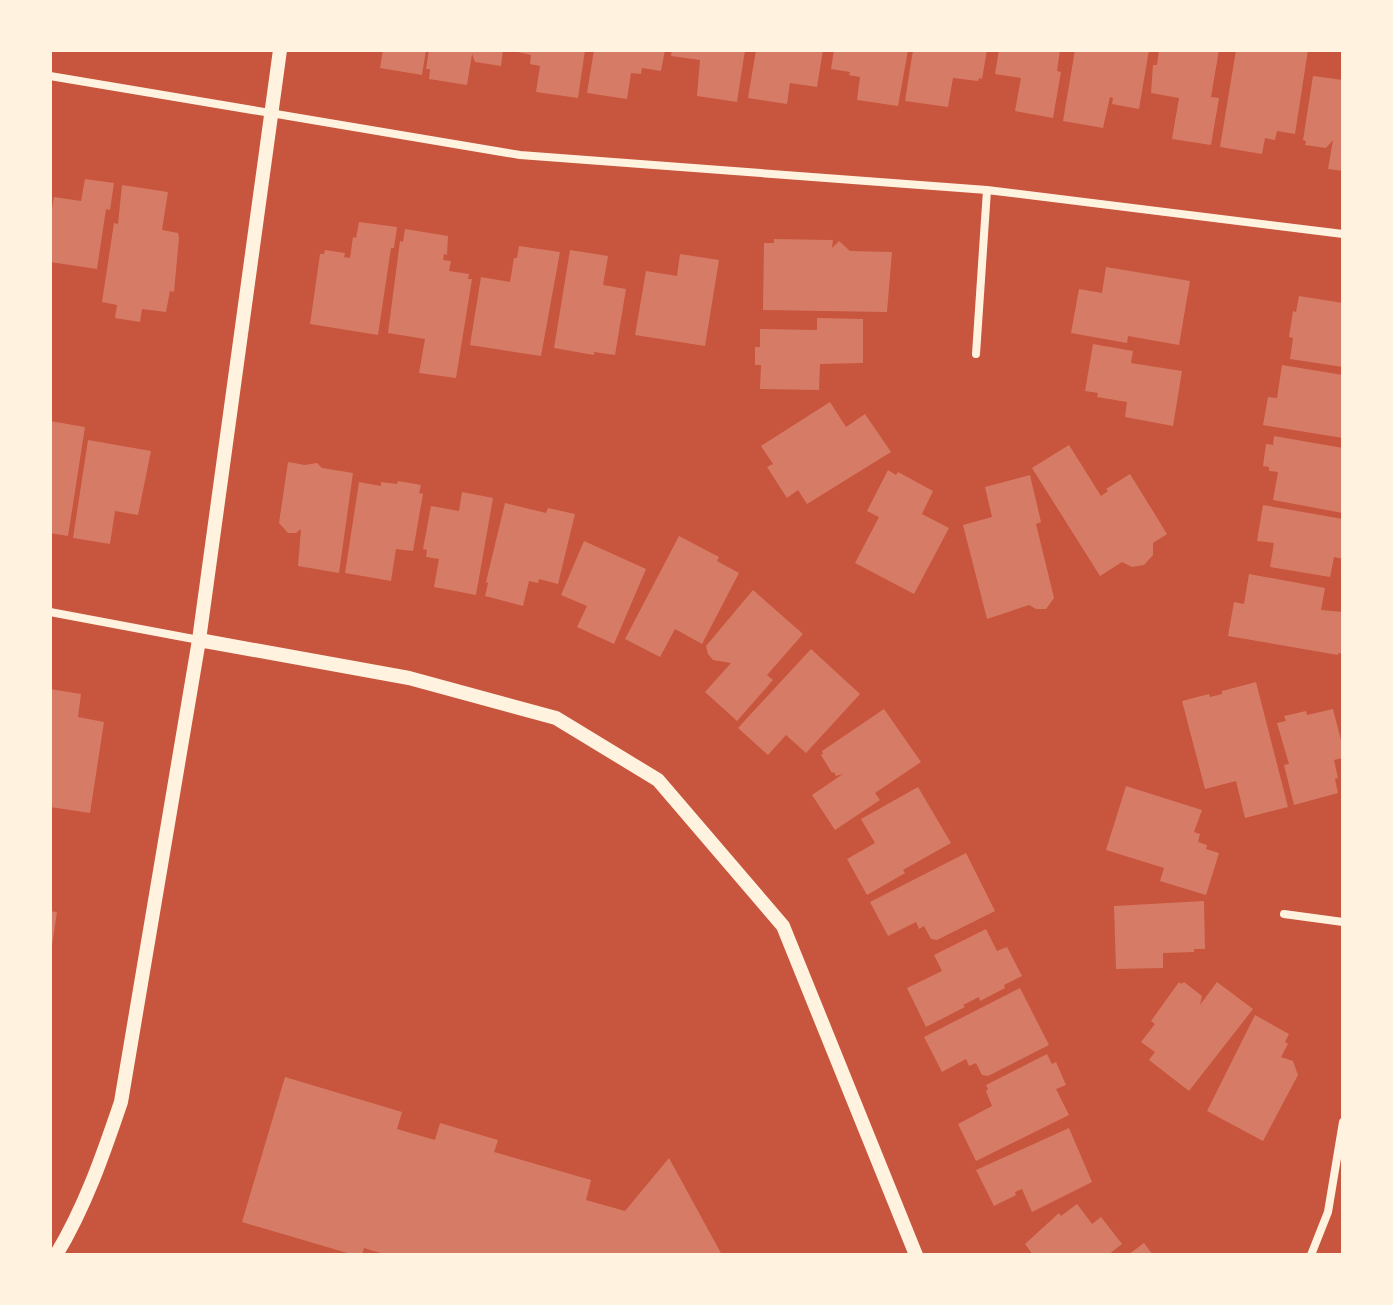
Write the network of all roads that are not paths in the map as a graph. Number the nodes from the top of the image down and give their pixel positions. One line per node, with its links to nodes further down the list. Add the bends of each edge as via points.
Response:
1 (280, 50): 3 (street)
2 (50, 76): 3 (street)
3 (270, 114): 4 (street, via 520,155); 8 (street)
4 (987, 190): 5 (street); 6 (street)
5 (1343, 234)
6 (976, 354)
7 (50, 612): 8 (street)
8 (199, 640): 12 (street, via 121,1102 101,1161); 13 (street, via 409,678 556,718 658,780 783,926)
9 (1284, 914): 10 (street)
10 (1343, 922)
11 (1343, 1122): 14 (street, via 1328,1212)
12 (56, 1255)
13 (916, 1255)
14 (1311, 1255)

